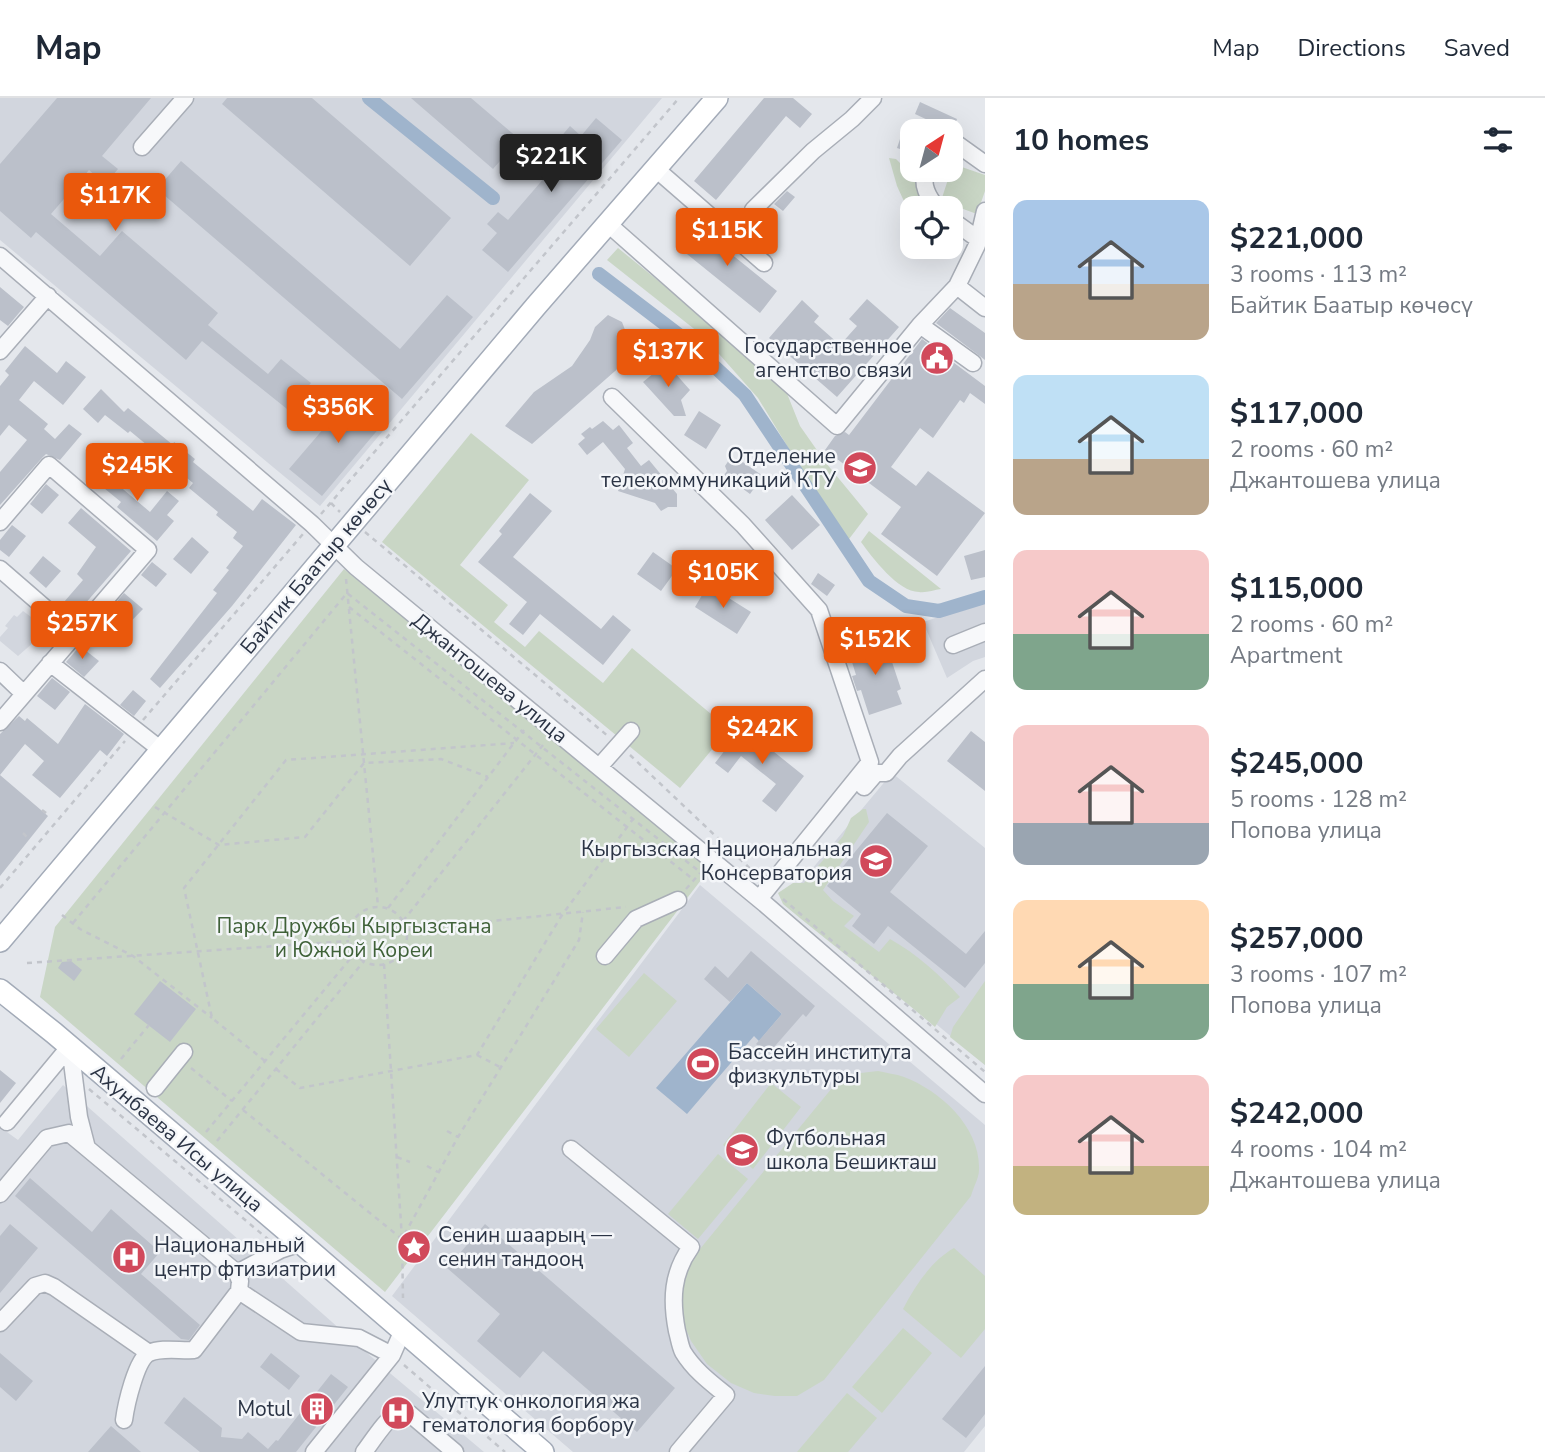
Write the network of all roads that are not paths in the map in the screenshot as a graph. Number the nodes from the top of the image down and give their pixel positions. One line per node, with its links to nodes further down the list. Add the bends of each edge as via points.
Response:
1 (185, 98): 4 (street)
2 (717, 98): 7 (main road, Байтик Баатыр көчөсү)
3 (873, 98): 8 (street)
4 (142, 147)
5 (963, 148): 6 (street)
6 (985, 164)
7 (656, 169): 10 (main road, Байтик Баатыр көчөсү); 14 (street)
8 (752, 210)
9 (985, 211): 12 (street)
10 (607, 223): 18 (street, via 837,426); 23 (main road, Байтик Баатыр көчөсү)
11 (963, 228): 12 (street)
12 (978, 239): 15 (street)
13 (0, 256): 16 (street, Джантошева улица)
14 (764, 263)
15 (957, 286): 17 (street); 18 (street)
16 (48, 296): 19 (street); 23 (street, Джантошева улица)
17 (985, 308)
18 (920, 325): 20 (street)
19 (0, 351)
20 (973, 363)
21 (612, 397): 36 (street, via 743,525 819,610 870,762)
22 (0, 522): 26 (street, via 49,465 148,550)
23 (333, 545): 34 (main road, Байтик Баатыр көчөсү); 35 (street, Джантошева улица)
24 (0, 569): 26 (street)
25 (985, 632): 27 (street)
26 (75, 634): 28 (street)
27 (954, 645)
28 (50, 663): 31 (street); 34 (street)
29 (0, 671): 31 (street)
30 (985, 679): 36 (street, via 886,773 876,772)
31 (24, 694): 32 (street)
32 (0, 722)
33 (631, 731): 35 (street)
34 (160, 749): 38 (main road, Байтик Баатыр көчөсү)
35 (599, 767): 36 (street, Джантошева улица, via 705,865)
36 (767, 895): 44 (street, Джантошева улица)
37 (678, 900): 39 (street, via 636,919)
38 (0, 941)
39 (605, 956)
40 (0, 990): 41 (main road, Ахунбаева Исы улица)
41 (70, 1046): 45 (street); 46 (street); 49 (main road, Ахунбаева Исы улица)
42 (186, 1058): 43 (street)
43 (155, 1088)
44 (985, 1094)
45 (7, 1122)
46 (87, 1148): 48 (street, via 69,1133 47,1138); 50 (street)
47 (571, 1149): 61 (street, via 691,1247 681,1261 672,1293 682,1349 694,1367 726,1395)
48 (0, 1194)
49 (301, 1242): 50 (street); 53 (main road, Ахунбаева Исы улица)
50 (237, 1273): 51 (street)
51 (239, 1291): 54 (street, via 194,1350); 55 (street, via 301,1332 359,1338)
52 (0, 1323): 54 (street, via 35,1286 45,1283)
53 (403, 1330): 55 (street); 60 (main road, Ахунбаева Исы улица)
54 (149, 1353): 56 (street, via 137,1370)
55 (392, 1355): 57 (street)
56 (124, 1420)
57 (314, 1452)
58 (364, 1452): 59 (street, via 391,1418 410,1413)
59 (455, 1452)
60 (543, 1452)
61 (678, 1452)

